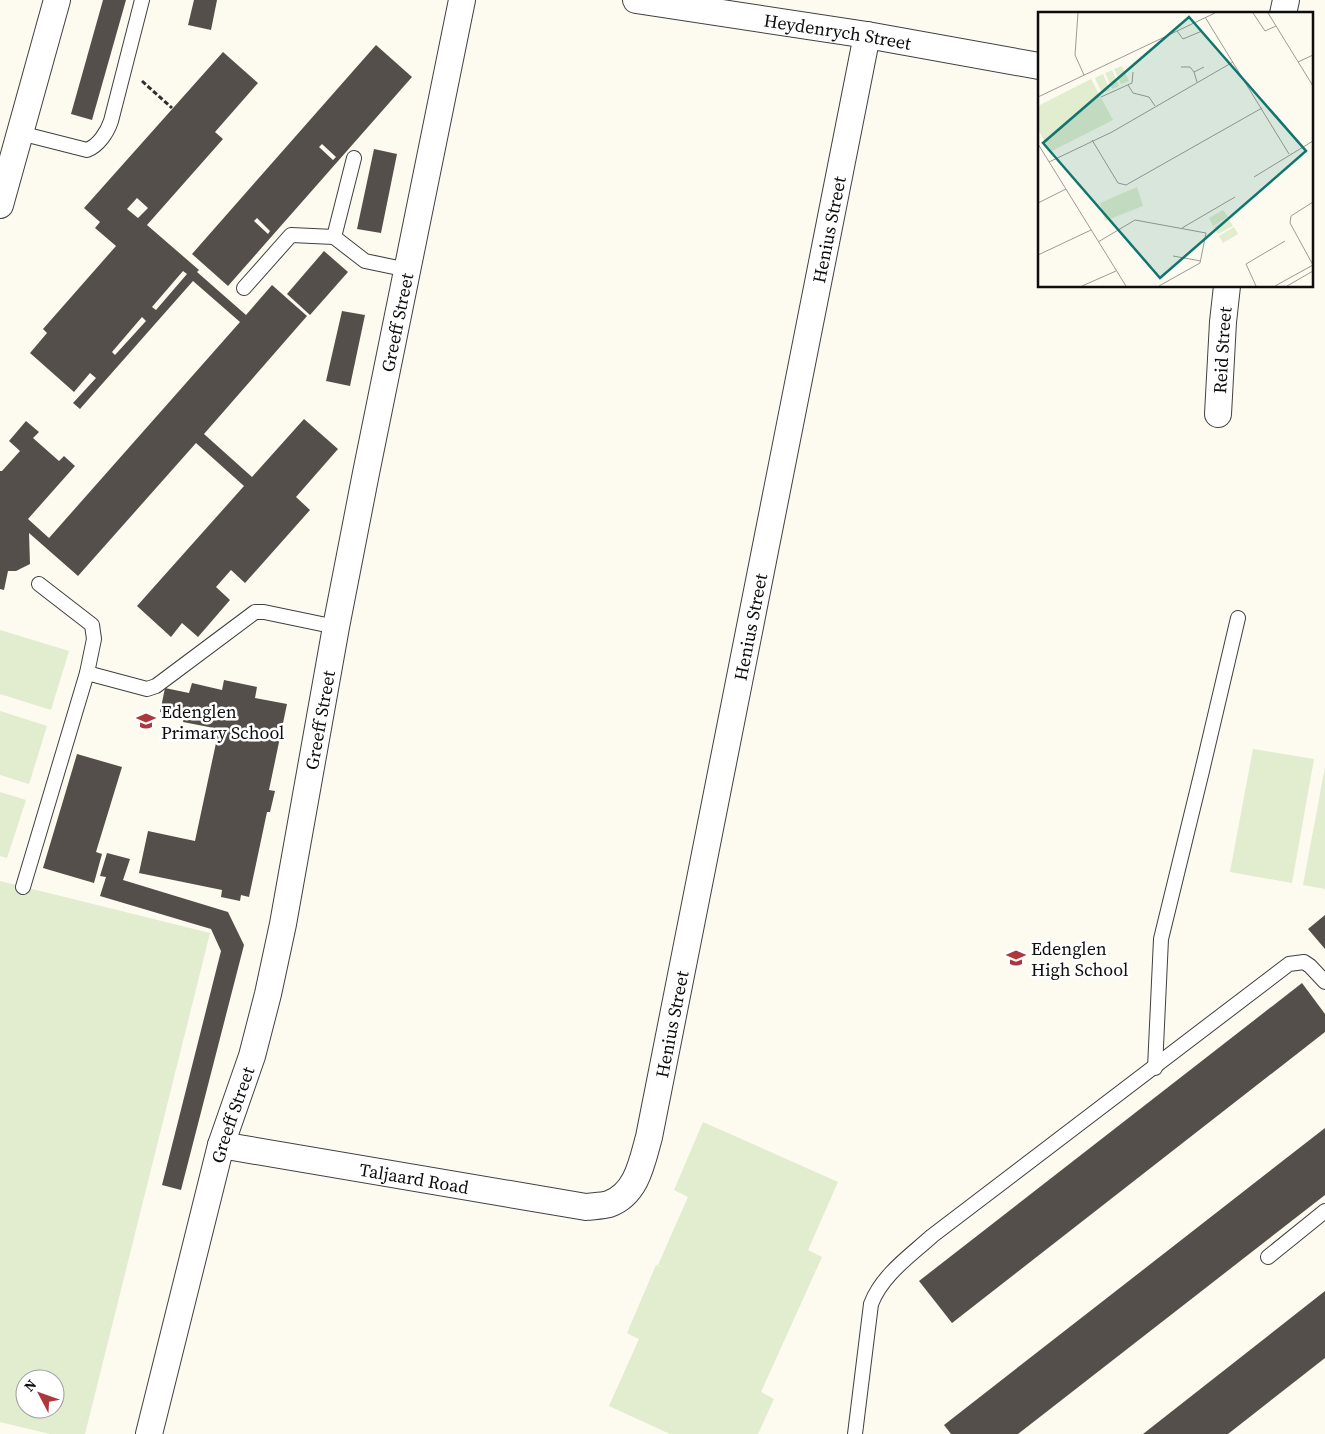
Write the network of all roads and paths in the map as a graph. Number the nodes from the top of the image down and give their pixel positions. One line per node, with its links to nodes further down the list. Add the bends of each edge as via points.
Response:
1 (57, 0): 9 (street)
2 (142, 0): 7 (lane)
3 (462, 0): 13 (street, Greeff Street)
4 (636, 0): 5 (street, Heydenrych Street)
5 (866, 35): 6 (street, Heydenrych Street); 25 (street, Henius Street, via 649,1137 639,1174 626,1195)
6 (1038, 66)
7 (123, 74): 8 (path, via 135,75); 9 (lane, via 108,130 91,148 87,150)
8 (172, 108)
9 (20, 133): 11 (street)
10 (354, 158): 12 (lane)
11 (0, 206)
12 (334, 237): 13 (lane, via 364,261); 14 (lane, via 291,235)
13 (408, 270): 19 (street, Greeff Street)
14 (244, 288)
15 (1227, 288): 16 (street, Reid Street)
16 (1218, 414)
17 (39, 584): 20 (lane, via 92,625 94,640)
18 (1238, 618): 23 (lane, via 1161,940)
19 (336, 627): 20 (lane, via 256,612 156,686 147,689); 24 (street, Greeff Street, via 284,924 252,1056)
20 (86, 673): 21 (lane)
21 (24, 887)
22 (1325, 982): 23 (lane, via 1304,962 1289,964)
23 (1155, 1068): 29 (lane, via 932,1236 890,1273 871,1304)
24 (221, 1144): 25 (street, Taljaard Road, via 586,1207); 28 (street, Greeff Street)
25 (609, 1204)
26 (1325, 1211): 27 (lane)
27 (1268, 1257)
28 (149, 1434)
29 (855, 1434)

